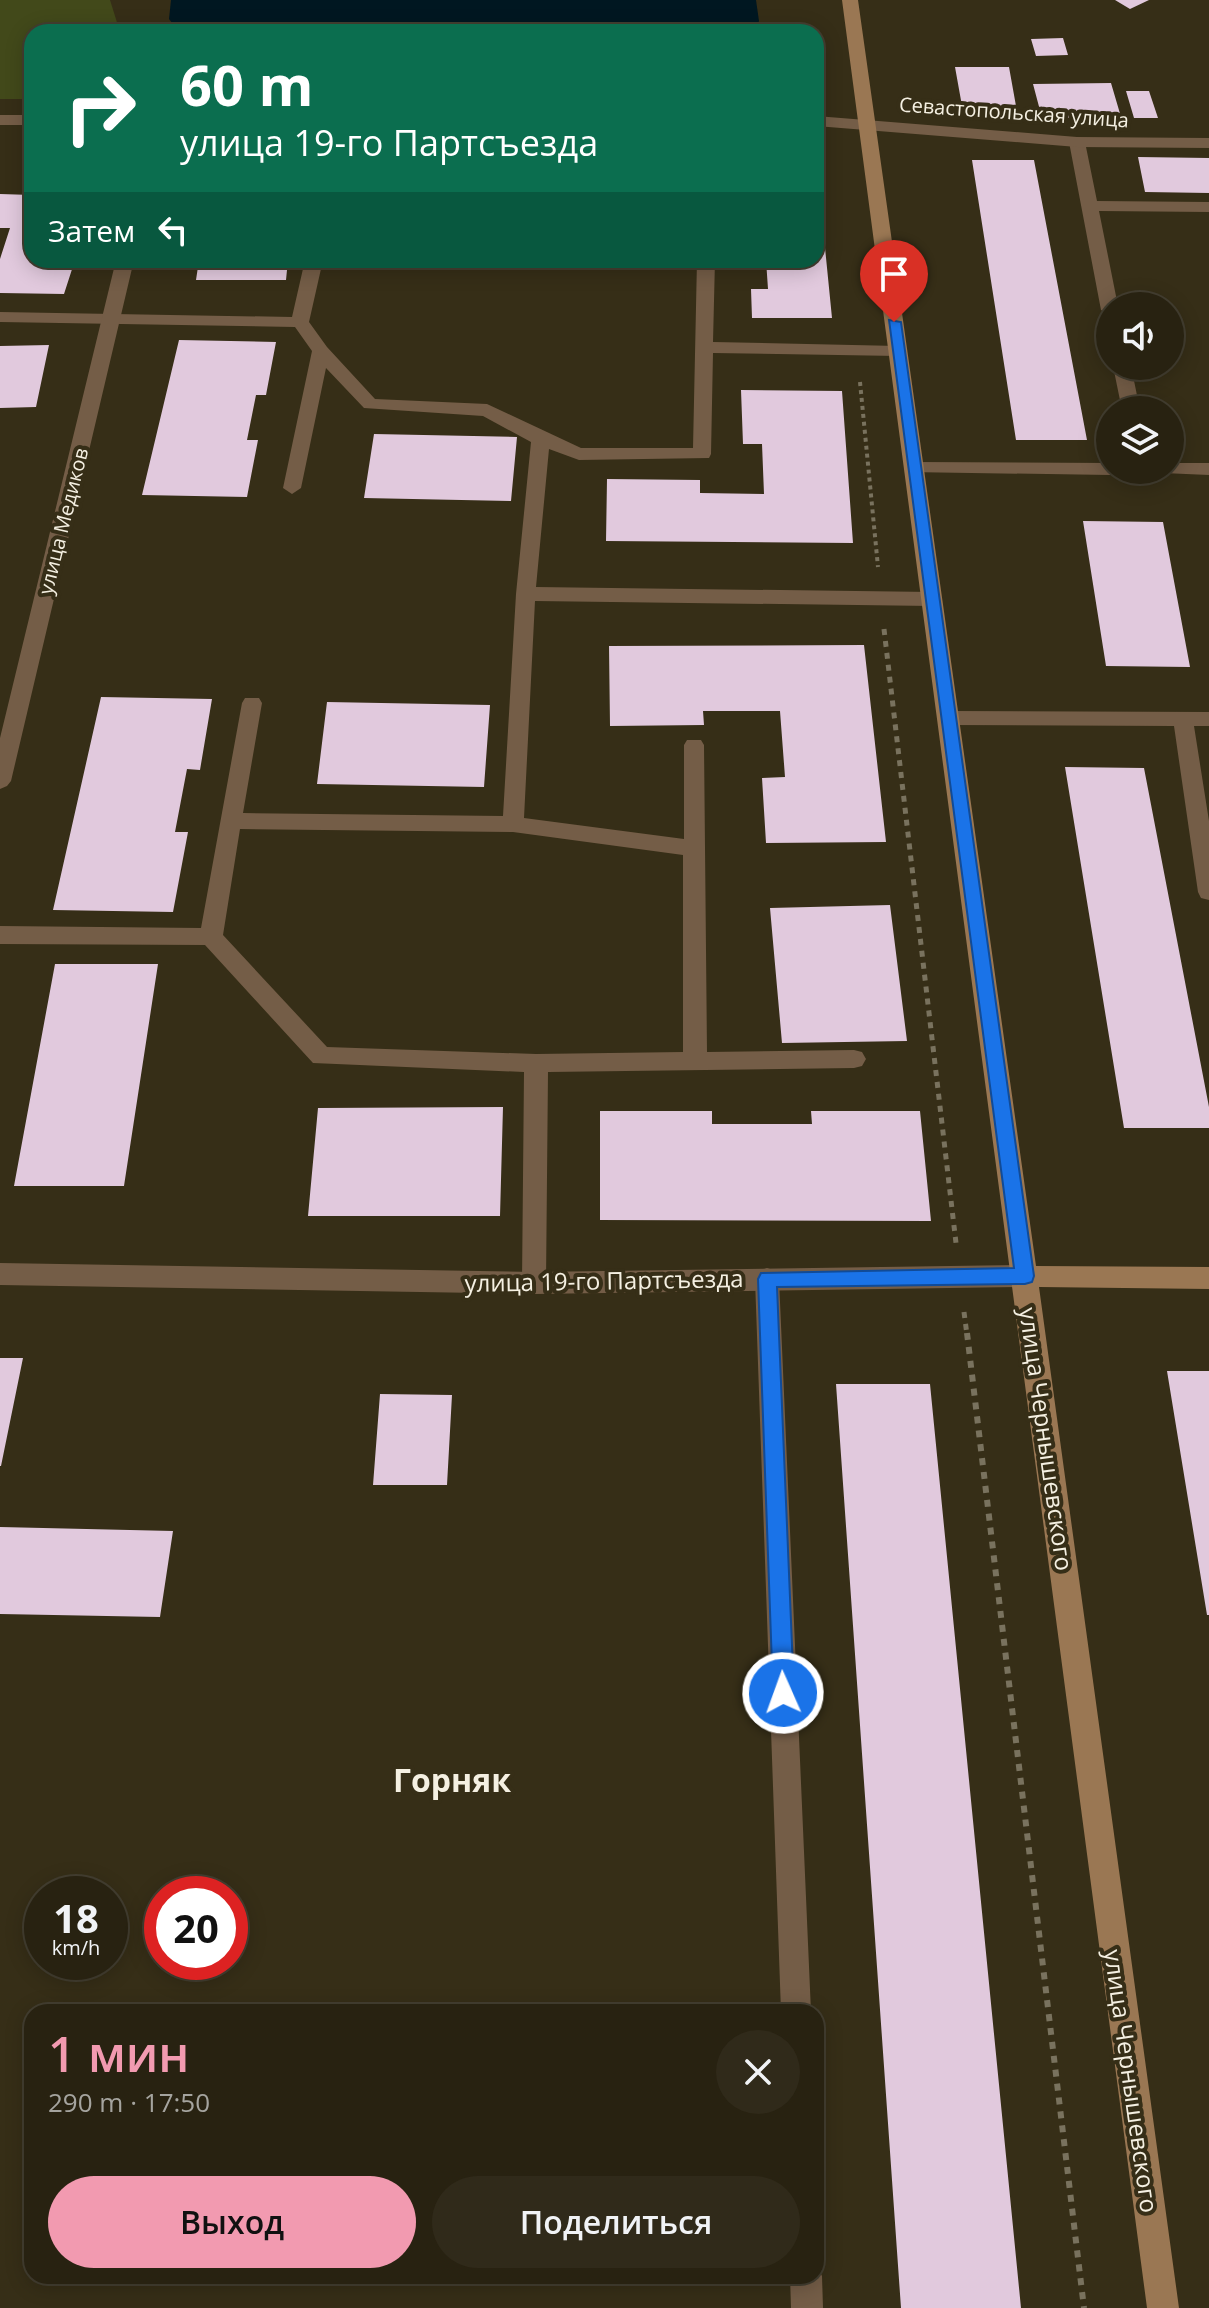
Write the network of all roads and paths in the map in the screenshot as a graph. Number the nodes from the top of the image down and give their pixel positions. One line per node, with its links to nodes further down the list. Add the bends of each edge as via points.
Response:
1 (850, 0): 5 (street, улица Чернышевского)
2 (0, 120): 3 (street)
3 (24, 120)
4 (824, 121): 5 (street, Севастопольская улица)
5 (865, 122): 6 (street, Севастопольская улица); 20 (street, улица Чернышевского)
6 (1077, 142): 7 (street, Севастопольская улица); 8 (street)
7 (1209, 143)
8 (1088, 206): 9 (street); 13 (street)
9 (1209, 207)
10 (123, 268): 15 (street, улица Медиков)
11 (312, 268): 16 (street)
12 (706, 268): 17 (street)
13 (1106, 292)
14 (0, 317): 15 (street)
15 (112, 319): 16 (street); 35 (street, улица Медиков)
16 (300, 322): 19 (street)
17 (706, 347): 18 (street); 21 (street, via 702,454 579,454)
18 (857, 350): 20 (street); 28 (path)
19 (321, 351): 21 (street, via 370,404 487,410); 26 (street)
20 (898, 351): 22 (street, улица Чернышевского)
21 (541, 439): 27 (street)
22 (915, 468): 23 (street); 29 (street, улица Чернышевского)
23 (1096, 469)
24 (1184, 469): 25 (street)
25 (1209, 469)
26 (292, 488)
27 (526, 594): 28 (street); 37 (street)
28 (881, 598): 29 (street); 47 (path)
29 (932, 599): 31 (street, улица Чернышевского)
30 (252, 703): 36 (street)
31 (949, 718): 32 (street); 46 (street, улица Чернышевского)
32 (1183, 719): 33 (street); 39 (street)
33 (1209, 719)
34 (694, 745): 38 (street)
35 (0, 781)
36 (231, 821): 37 (street); 41 (street)
37 (513, 824): 38 (street)
38 (694, 848): 43 (street)
39 (1208, 882)
40 (0, 935): 41 (street)
41 (211, 937): 44 (street, via 321,1056)
42 (854, 1059): 43 (street)
43 (695, 1062): 44 (street)
44 (536, 1063): 50 (street)
45 (0, 1274): 50 (street, улица 19-го Партсъезда)
46 (1025, 1276): 47 (street, улица 19-го Партсъезда); 48 (street, улица 19-го Партсъезда); 55 (street, улица Чернышевского)
47 (959, 1277): 49 (street, улица 19-го Партсъезда); 54 (path)
48 (1209, 1278)
49 (767, 1279): 50 (street, улица 19-го Партсъезда); 51 (street)
50 (534, 1283)
51 (796, 2004)
52 (806, 2284): 53 (street)
53 (807, 2308)
54 (1084, 2308)
55 (1163, 2308)

